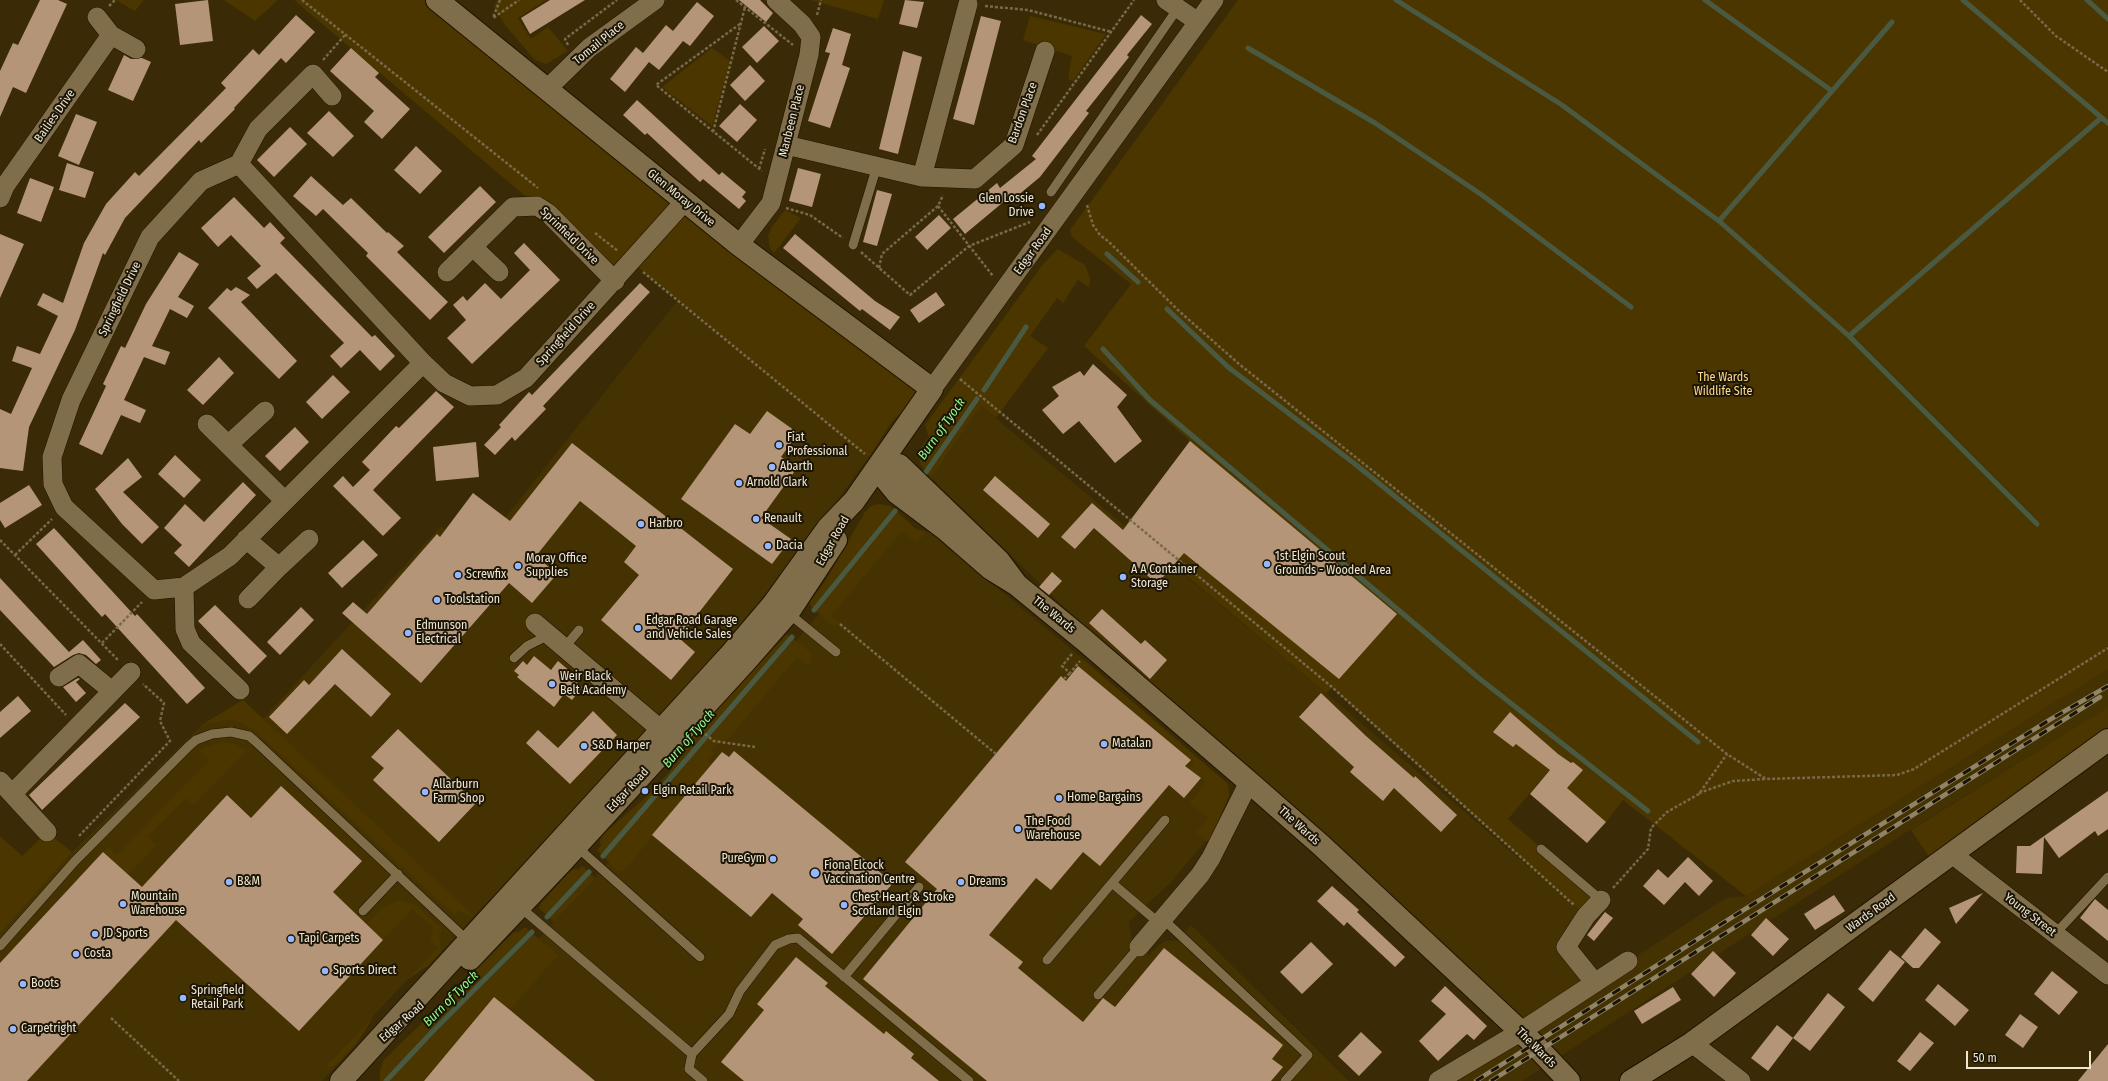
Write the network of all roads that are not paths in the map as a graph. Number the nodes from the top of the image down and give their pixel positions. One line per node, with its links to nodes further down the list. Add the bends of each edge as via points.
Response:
1 (437, 0): 12 (street, Glen Moray Drive)
2 (655, 0): 12 (street, Tomail Place, via 589,48)
3 (776, 0): 14 (street, Manbeen Place, via 802,24 811,37)
4 (1214, 0): 8 (street, Edgar Road)
5 (968, 4): 17 (street)
6 (1172, 4): 8 (street); 18 (lane)
7 (96, 17): 9 (street)
8 (1198, 22): 28 (street, Edgar Road)
9 (111, 35): 10 (street); 19 (street, Bailies Drive, via 5,186)
10 (136, 49)
11 (1045, 51): 17 (street, Bardon Place, via 1014,145 975,180)
12 (547, 89): 20 (street, Glen Moray Drive)
13 (332, 96): 15 (street, via 313,74 258,129)
14 (786, 145): 16 (street, Bardon Place); 21 (street, Manbeen Place, via 771,203)
15 (239, 164): 27 (street, Springfield Drive); 40 (street, Springfield Drive, via 201,181 150,238 71,400 52,457 53,484 64,507 154,590)
16 (877, 166): 17 (street, Bardon Place); 22 (lane)
17 (922, 177)
18 (1051, 192)
19 (0, 198)
20 (685, 201): 21 (street, Glen Moray Drive); 26 (street, Springfield Drive)
21 (739, 245): 28 (street, Glen Moray Drive)
22 (853, 245)
23 (472, 247): 24 (street, Sprinfield Drive); 25 (street); 26 (street, Sprinfield Drive, via 513,207 537,206 548,213)
24 (447, 272)
25 (499, 272)
26 (615, 281): 27 (street, Springfield Drive, via 526,378 497,395 470,396 444,383)
27 (423, 363): 35 (street)
28 (932, 389): 32 (street, Edgar Road, via 895,444)
29 (265, 411): 31 (street)
30 (207, 424): 31 (street)
31 (228, 445): 35 (street)
32 (890, 464): 33 (street, The Wards, via 883,476); 34 (street, Edgar Road); 39 (street, The Wards, via 999,561)
33 (890, 487): 34 (street, via 880,486); 39 (street, The Wards, via 991,569)
34 (858, 495): 42 (street, Edgar Road, via 828,528)
35 (284, 500): 36 (street)
36 (246, 539): 38 (street); 40 (street, via 230,556)
37 (309, 539): 38 (street)
38 (279, 567): 41 (street)
39 (1017, 585): 54 (street, The Wards)
40 (184, 587): 50 (street, via 185,629 191,643)
41 (248, 599)
42 (781, 608): 46 (lane); 52 (street, Edgar Road)
43 (535, 623): 45 (street)
44 (579, 630): 45 (lane)
45 (558, 642): 47 (lane, via 531,644); 52 (street)
46 (836, 652)
47 (514, 658)
48 (131, 672): 51 (street)
49 (60, 677): 51 (street, via 79,664)
50 (240, 690)
51 (112, 691): 55 (street, via 77,727)
52 (667, 736): 58 (street, Edgar Road)
53 (2108, 740): 60 (street, Wards Road)
54 (1249, 782): 68 (street, via 1200,876); 80 (street, The Wards, via 1322,846)
55 (6, 788): 57 (street)
56 (1165, 820): 63 (lane)
57 (47, 832)
58 (570, 841): 66 (street, Edgar Road); 73 (lane)
59 (1541, 849): 65 (lane)
60 (1952, 854): 69 (street, Young Street); 81 (street, Wards Road)
61 (398, 874): 67 (lane); 70 (lane); 71 (lane, via 249,736 231,732 212,734 196,740 189,746 75,861)
62 (2108, 877): 69 (lane)
63 (1112, 883): 68 (lane); 74 (lane)
64 (919, 887): 77 (lane)
65 (1601, 900): 78 (street, via 1586,916 1566,947)
66 (514, 902): 70 (street, Edgar Road); 82 (lane)
67 (363, 910)
68 (1161, 921): 72 (street); 86 (lane, via 1308,1055)
69 (2055, 934): 76 (street, Young Street)
70 (473, 945): 83 (street, Edgar Road, via 368,1052)
71 (0, 946)
72 (1139, 947): 79 (lane)
73 (700, 957)
74 (1047, 960)
75 (1628, 961): 78 (lane); 80 (street)
76 (2107, 973)
77 (844, 976): 82 (lane, via 798,938 783,940 775,945 740,991 729,1014); 85 (lane)
78 (1595, 983)
79 (1098, 995)
80 (1520, 1032): 87 (street); 88 (street, The Wards)
81 (1692, 1043): 89 (street, Wards Road); 90 (street)
82 (692, 1054): 84 (lane, via 689,1069)
83 (348, 1079)
84 (703, 1081)
85 (969, 1081)
86 (1285, 1081)
87 (1438, 1081)
88 (1570, 1081)
89 (1631, 1081)
90 (1741, 1081)

